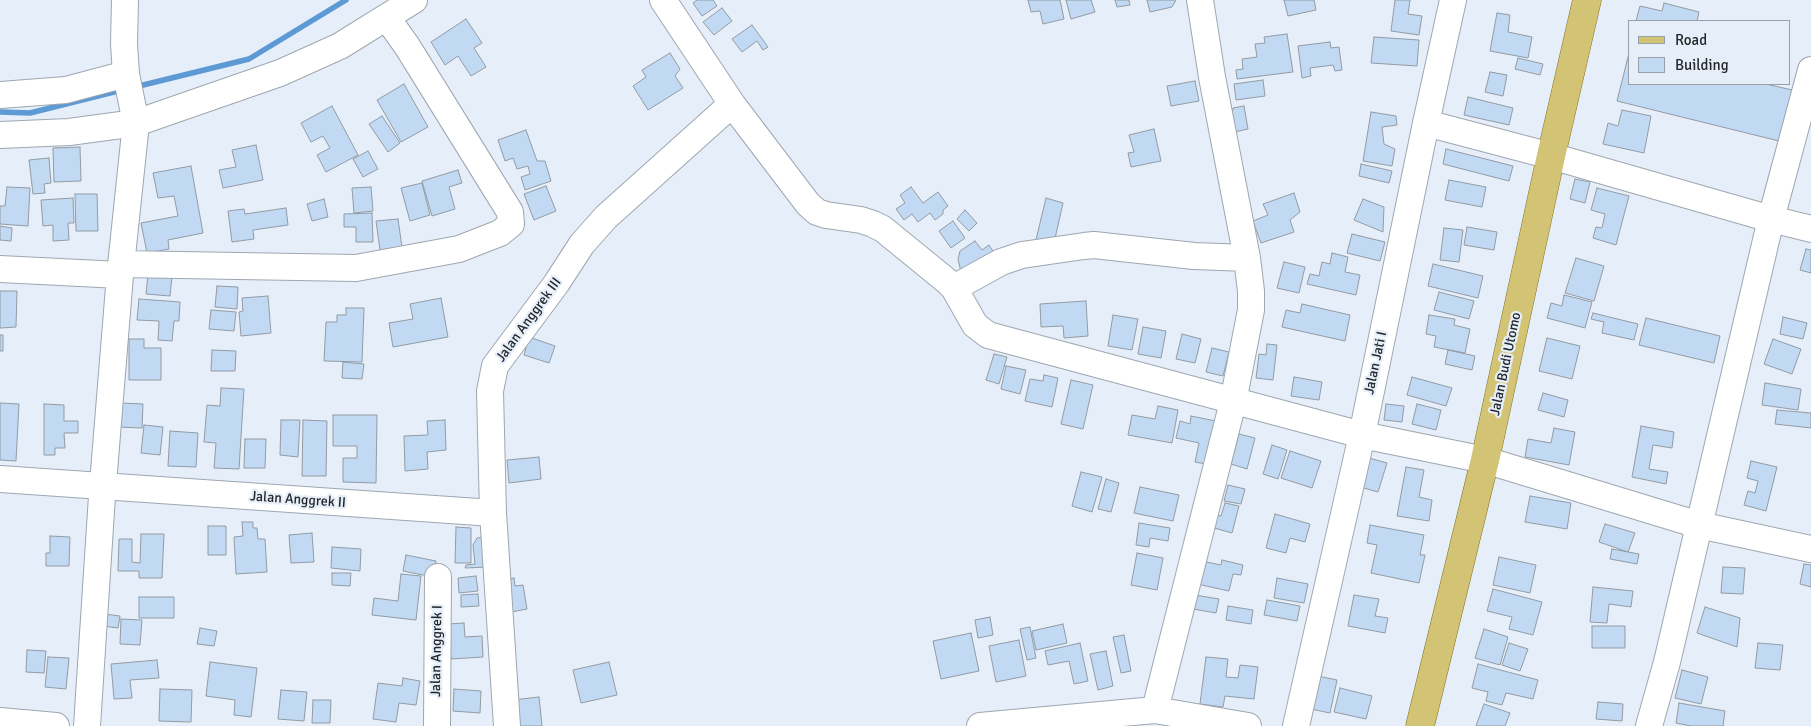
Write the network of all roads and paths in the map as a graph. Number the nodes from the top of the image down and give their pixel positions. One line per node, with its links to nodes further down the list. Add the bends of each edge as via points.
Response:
1 (125, 0): 10 (street, via 124,44)
2 (414, 0): 7 (street)
3 (663, 0): 11 (street)
4 (1200, 0): 17 (street)
5 (1454, 0): 12 (street, Jalan Jati I)
6 (1587, 0): 14 (main road, Jalan Budi Utomo)
7 (387, 18): 10 (street, via 340,46 280,72); 18 (street, via 510,212 511,224 500,233 459,249 356,268)
8 (1811, 70): 15 (street)
9 (0, 95): 10 (street, via 66,90)
10 (131, 99): 13 (street, via 69,132); 18 (street)
11 (732, 104): 20 (street, via 808,204 826,215 861,220 883,229); 26 (street, Jalan Anggrek III, via 606,217 582,244 495,366 490,391)
12 (1426, 124): 14 (street); 22 (street, Jalan Jati I)
13 (0, 135)
14 (1551, 156): 15 (street); 23 (main road, Jalan Budi Utomo)
15 (1771, 219): 16 (street); 27 (street)
16 (1811, 229)
17 (1248, 258): 20 (street, via 1194,256 1094,245 1059,248 1001,262); 21 (street, via 1251,310)
18 (121, 269): 19 (street); 25 (street)
19 (0, 270)
20 (954, 288): 21 (street, via 975,325 988,335)
21 (1233, 402): 22 (street); 30 (street)
22 (1362, 435): 23 (street); 38 (street, Jalan Jati I)
23 (1485, 460): 27 (street); 39 (main road, Jalan Budi Utomo)
24 (0, 479): 25 (street, Jalan Anggrek II)
25 (102, 487): 26 (street, Jalan Anggrek II); 33 (street)
26 (493, 513): 35 (street, Jalan Anggrek III)
27 (1699, 524): 28 (street); 40 (street)
28 (1811, 549)
29 (438, 577): 34 (street, Jalan Anggrek I)
30 (1155, 710): 36 (street); 37 (street)
31 (0, 722): 32 (street)
32 (56, 726)
33 (87, 726)
34 (436, 726)
35 (507, 726)
36 (980, 726)
37 (1248, 726)
38 (1296, 726)
39 (1420, 726)
40 (1650, 726)

